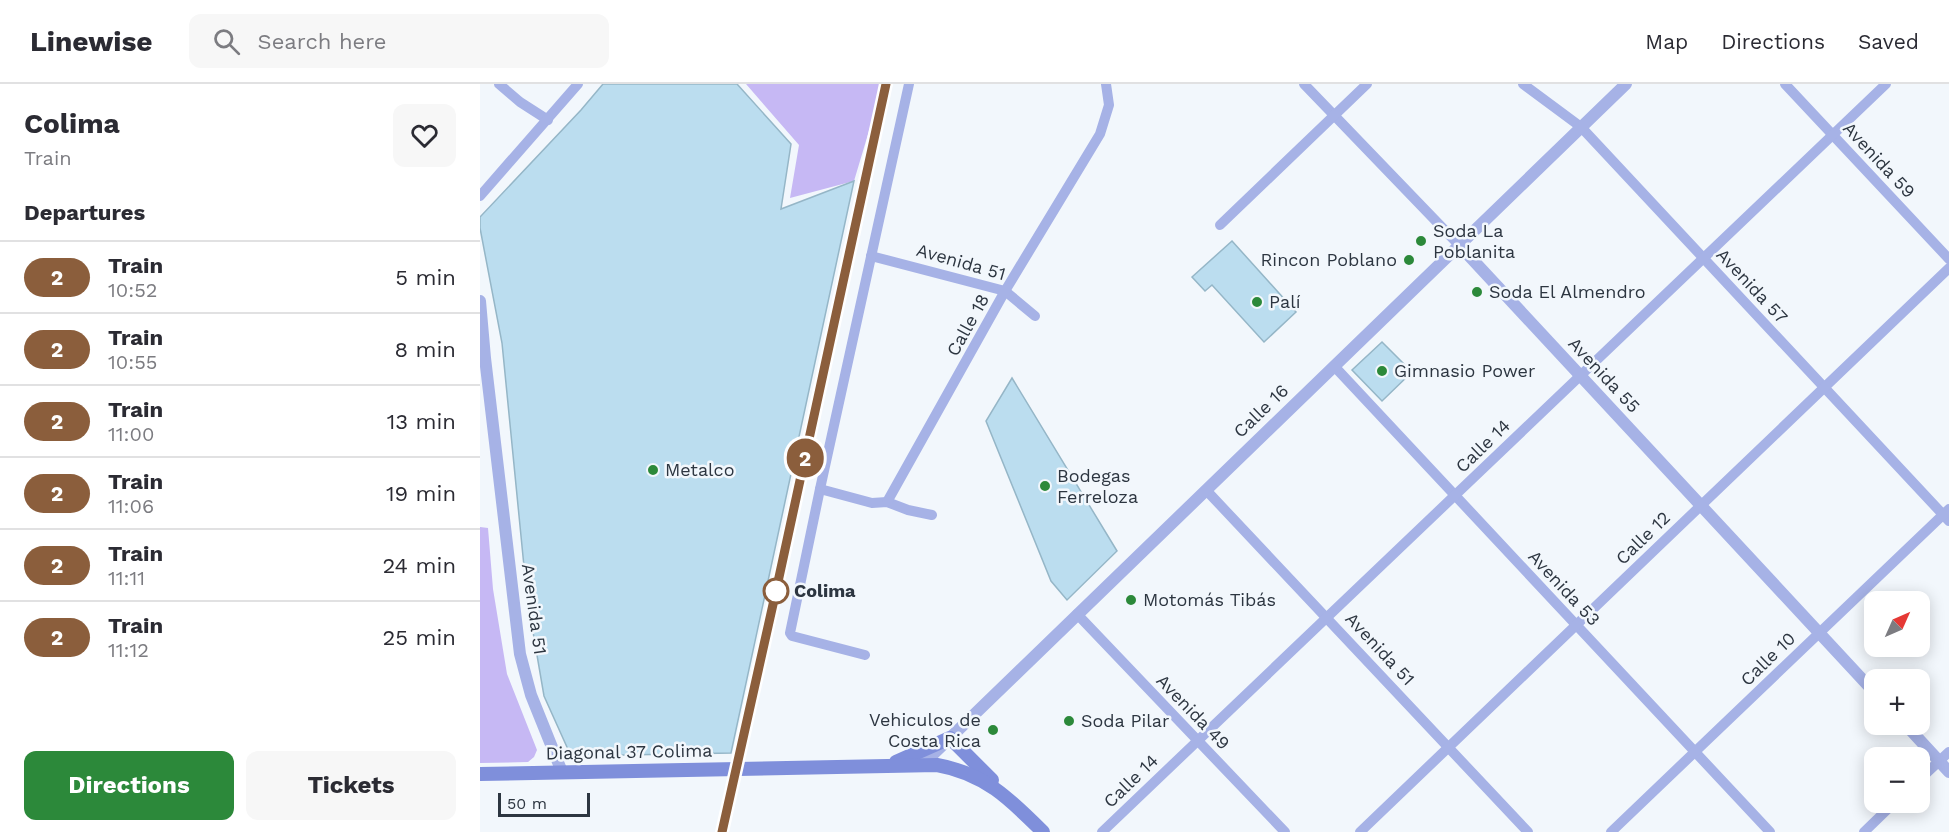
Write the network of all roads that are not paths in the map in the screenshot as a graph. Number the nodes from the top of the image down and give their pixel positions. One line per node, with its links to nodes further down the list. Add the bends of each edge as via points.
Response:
1 (499, 84): 12 (street)
2 (579, 84): 12 (street)
3 (909, 84): 18 (street)
4 (1106, 84): 22 (street, Calle 18, via 1109,105 1100,135)
5 (1304, 84): 11 (street, Avenida 55)
6 (1367, 84): 11 (street)
7 (1523, 84): 13 (street, Avenida 57)
8 (1626, 84): 13 (street, Calle 16)
9 (1785, 84): 14 (street, Avenida 59)
10 (1886, 84): 14 (street, Calle 14)
11 (1334, 115): 16 (street); 17 (street, Avenida 55)
12 (548, 120): 15 (street)
13 (1581, 127): 17 (street, Calle 16); 19 (street, Avenida 57)
14 (1833, 135): 19 (street, Calle 14); 20 (street, Avenida 59)
15 (480, 196)
16 (1220, 225)
17 (1459, 245): 25 (street, Calle 16); 26 (street, Avenida 55)
18 (871, 256): 22 (street, Avenida 51); 28 (street)
19 (1703, 258): 26 (street, Calle 14); 27 (street, Avenida 57)
20 (1949, 259)
21 (1949, 268): 27 (street, Calle 12)
22 (1005, 291): 24 (street, Avenida 51); 31 (street, Calle 18)
23 (480, 301): 51 (street, Avenida 51, via 520,654 531,696)
24 (1035, 316)
25 (1334, 366): 29 (street, Calle 16); 30 (street, Avenida 53)
26 (1580, 376): 30 (street, Calle 14); 32 (street, Avenida 55)
27 (1824, 387): 32 (street, Calle 12); 34 (street, Avenida 57)
28 (820, 489): 31 (street, via 872,503); 39 (street, via 790,633)
29 (1206, 490): 35 (street, Calle 16); 36 (street, Avenida 51)
30 (1455, 495): 36 (street, Calle 14); 37 (street, Avenida 53)
31 (887, 502): 33 (street)
32 (1701, 506): 37 (street, Calle 12); 38 (street, Avenida 55)
33 (932, 515)
34 (1947, 515): 38 (street, Calle 10)
35 (1077, 614): 42 (street, Calle 16); 43 (street, Avenida 49)
36 (1326, 618): 43 (street, Calle 14); 44 (street, Avenida 51)
37 (1576, 625): 44 (street, Calle 12); 45 (street, Avenida 53)
38 (1819, 633): 40 (street, Avenida 55); 45 (street, Calle 10)
39 (865, 655)
40 (1864, 681)
41 (1915, 735): 47 (street)
42 (950, 738): 48 (street, Calle 16); 49 (main road); 54 (main road)
43 (1198, 740): 57 (street, Calle 14); 58 (street, Avenida 49)
44 (1448, 748): 59 (street, Calle 12); 60 (street, Avenida 51)
45 (1695, 752): 61 (street, Calle 10); 62 (street, Avenida 53)
46 (1949, 752): 47 (street)
47 (1939, 761): 50 (street); 52 (street)
48 (922, 764): 49 (main road, Diagonal 37 Colima); 54 (main road, Diagonal 37 Colima, via 971,774)
49 (889, 765): 51 (main road, Diagonal 37 Colima)
50 (1930, 770)
51 (562, 772): 53 (main road, Diagonal 37 Colima)
52 (1949, 772)
53 (480, 774)
54 (1012, 801): 56 (main road)
55 (1884, 813): 63 (street)
56 (1042, 832)
57 (1102, 832)
58 (1285, 832)
59 (1360, 832)
60 (1528, 832)
61 (1611, 832)
62 (1770, 832)
63 (1864, 832)

